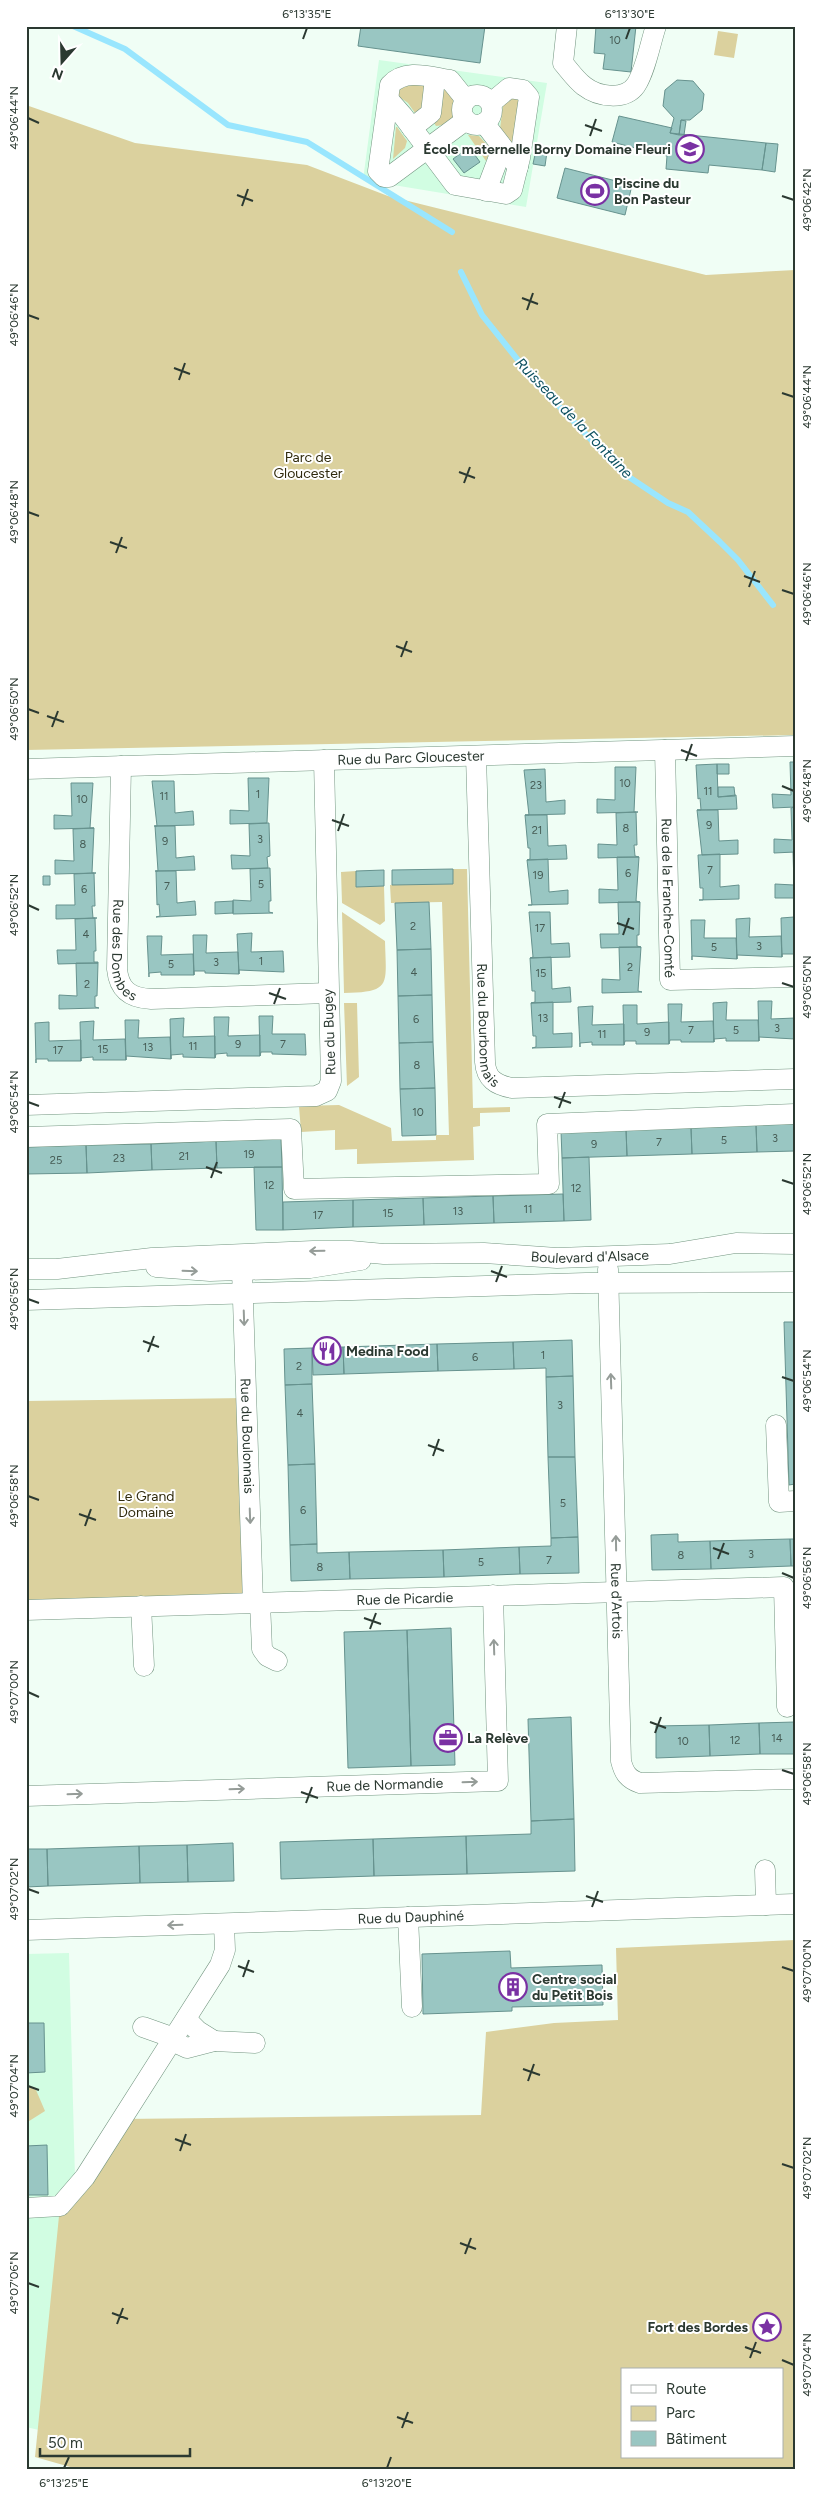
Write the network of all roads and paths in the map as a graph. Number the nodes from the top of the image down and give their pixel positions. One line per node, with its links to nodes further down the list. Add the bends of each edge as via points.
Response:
1 (567, 26): 2 (street, via 563,63 584,87 620,96 629,93 637,83)
2 (656, 26)
3 (435, 78): 4 (street, via 401,76 390,85); 5 (street, via 450,80); 8 (street, via 431,113)
4 (388, 100): 8 (street); 9 (street, via 378,171 389,177)
5 (466, 100): 6 (street, via 479,95); 7 (street, via 462,112)
6 (490, 103): 7 (street, via 491,116); 11 (street, via 509,88 523,90 529,97)
7 (469, 124): 9 (street); 10 (street)
8 (412, 128): 9 (street)
9 (428, 149): 12 (street, via 455,185)
10 (505, 151): 11 (street); 12 (street, via 500,154)
11 (518, 168): 12 (street, via 510,192)
12 (486, 191)
13 (795, 746): 14 (street, Rue du Parc Gloucester)
14 (665, 750): 15 (street, Rue du Parc Gloucester); 19 (street, Rue de la Franche-Comté, via 670,980)
15 (476, 756): 16 (street, Rue du Parc Gloucester); 21 (street, Rue du Bourbonnais, via 485,1062 492,1081 512,1088)
16 (324, 760): 17 (street, Rue du Parc Gloucester); 20 (street, Rue du Bugey)
17 (121, 766): 18 (street, Rue du Parc Gloucester); 20 (street, Rue des Dombes, via 117,969 123,989 135,997 151,999)
18 (26, 769)
19 (795, 978)
20 (328, 993): 22 (street, Rue du Bugey, via 331,1081 322,1094)
21 (795, 1079)
22 (26, 1104)
23 (795, 1114): 24 (street, via 547,1124 549,1184 294,1189 291,1129)
24 (26, 1137)
25 (795, 1244): 27 (street, Boulevard d'Alsace, via 736,1243 670,1254)
26 (384, 1254): 27 (street, Boulevard d'Alsace); 28 (street, Boulevard d'Alsace, one-way to 28, via 313,1251); 30 (street, Boulevard d'Alsace, via 310,1268)
27 (608, 1256): 31 (street, Rue d'Artois)
28 (124, 1261): 29 (street, Boulevard d'Alsace); 30 (street, Boulevard d'Alsace, one-way to 30, via 185,1271)
29 (26, 1270)
30 (242, 1270): 33 (street, Rue du Boulonnais)
31 (609, 1282): 32 (street); 33 (street); 37 (street, Rue d'Artois, one-way to 31)
32 (795, 1282)
33 (243, 1293): 34 (street); 39 (street, Rue du Boulonnais, one-way to 39)
34 (26, 1300)
35 (776, 1425): 36 (street, via 779,1502)
36 (795, 1502)
37 (617, 1592): 38 (street, Rue de Picardie); 44 (street, Rue de Picardie, via 784,1587); 45 (street, Rue d'Artois, via 621,1761 626,1775 640,1783)
38 (493, 1596): 39 (street, Rue de Picardie); 46 (street, Rue de Normandie, one-way to 38, via 498,1781)
39 (257, 1603): 40 (street, Rue de Picardie); 42 (street, Rue du Boulonnais, via 262,1649)
40 (141, 1606): 41 (street, Rue de Picardie); 43 (street)
41 (26, 1610)
42 (277, 1661)
43 (144, 1666)
44 (787, 1707)
45 (795, 1779)
46 (26, 1796)
47 (765, 1870): 49 (street)
48 (795, 1904): 49 (street, Rue du Dauphiné)
49 (766, 1905): 50 (street, Rue du Dauphiné)
50 (408, 1917): 51 (street, Rue du Dauphiné); 53 (street)
51 (224, 1924): 52 (street, Rue du Dauphiné, one-way to 52); 54 (street, via 224,1950 220,1965)
52 (26, 1930)
53 (412, 2007)
54 (186, 2019): 56 (street); 57 (street)
55 (143, 2027): 56 (street)
56 (173, 2040): 57 (street, via 187,2048); 59 (street, via 84,2178 60,2206)
57 (214, 2041): 58 (street)
58 (255, 2043)
59 (26, 2208)

